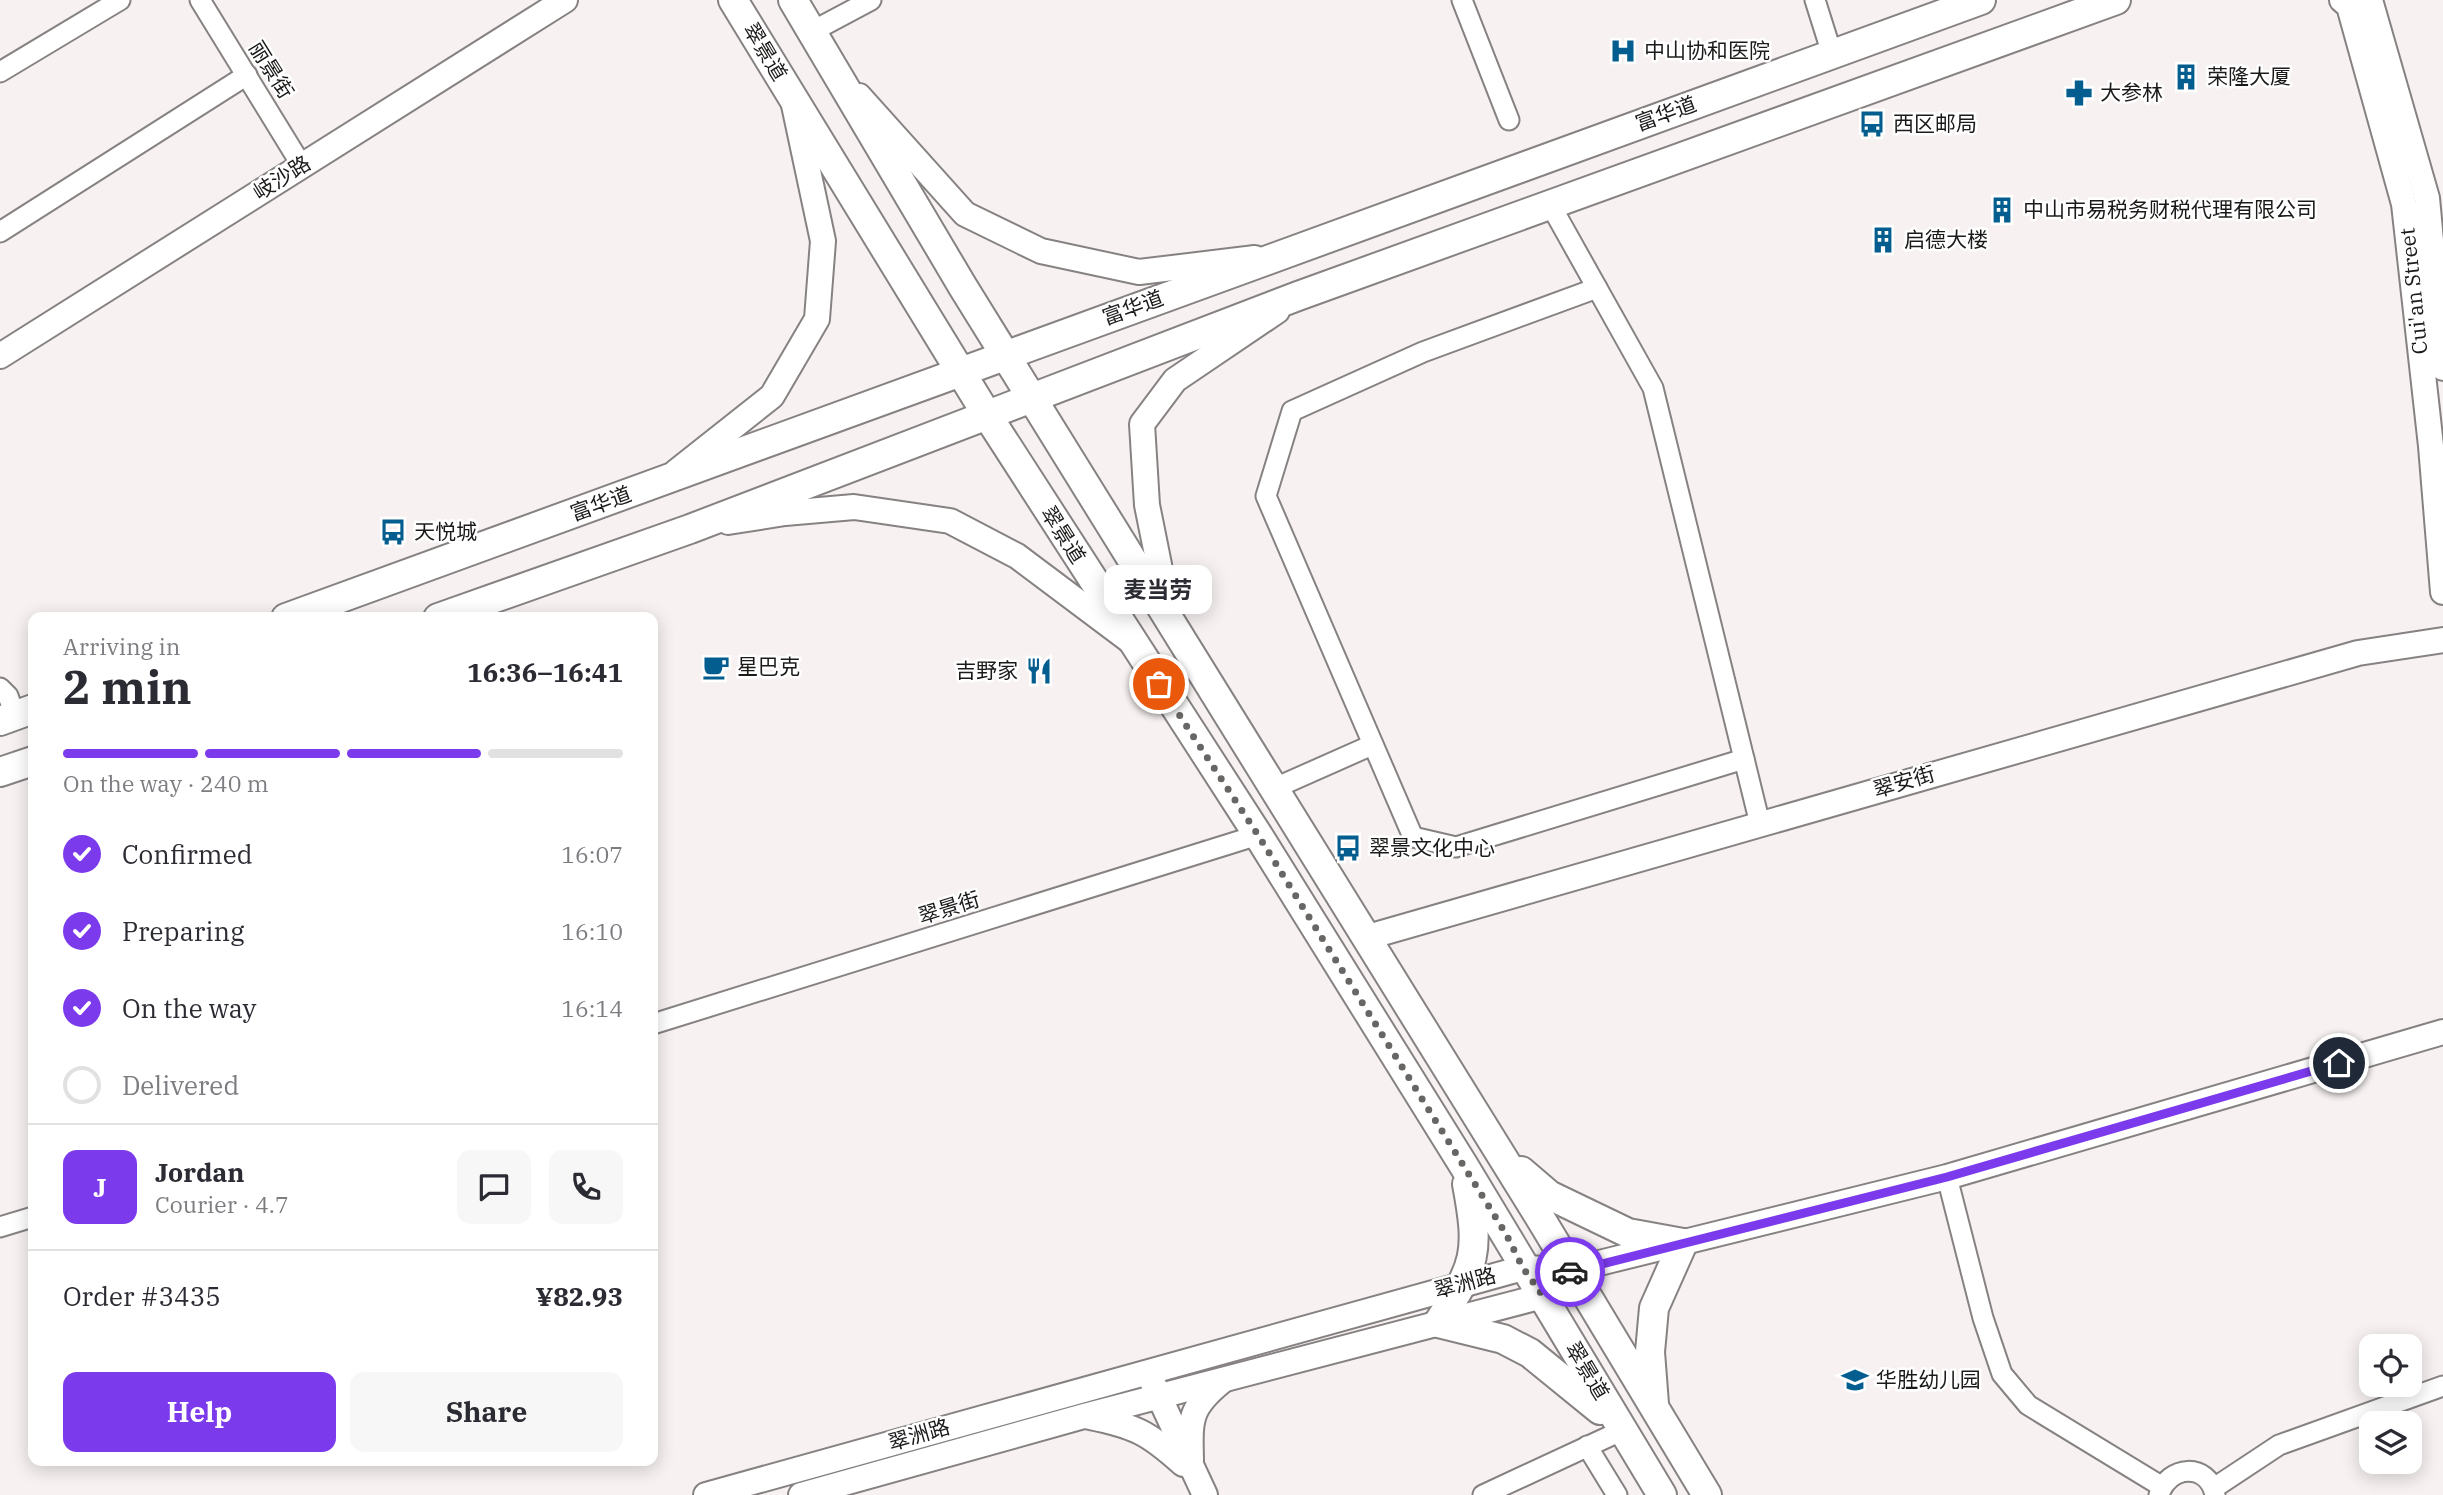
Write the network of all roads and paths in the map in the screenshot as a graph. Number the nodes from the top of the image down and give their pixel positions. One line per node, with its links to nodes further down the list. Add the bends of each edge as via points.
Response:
1 (120, 0): 15 (street)
2 (200, 0): 17 (street, 丽景街)
3 (565, 0): 20 (street, 岐沙路)
4 (733, 0): 18 (main road, 翠景道)
5 (793, 0): 13 (main road)
6 (871, 0): 13 (street)
7 (1462, 0): 19 (street)
8 (1815, 0): 14 (street)
9 (1980, 0): 14 (main road, 富华道)
10 (2116, 0): 21 (main road)
11 (2342, 0): 34 (street, Cui'an Street, via 2349,6 2404,204)
12 (2370, 0): 28 (street, Cui'an Street, via 2427,198)
13 (811, 32): 16 (main road)
14 (1832, 54): 23 (main road, 富华道)
15 (0, 72)
16 (838, 73): 23 (street, via 965,214 1041,251 1139,272); 26 (main road)
17 (247, 75): 20 (street, 丽景街); 22 (street)
18 (792, 97): 29 (main road, 翠景道); 32 (street, via 822,241 817,319 772,396)
19 (1509, 120)
20 (302, 166): 27 (street, 岐沙路)
21 (1550, 204): 24 (street); 25 (main road)
22 (0, 232)
23 (1280, 255): 26 (main road, 富华道)
24 (1597, 288): 42 (street, via 1423,352 1293,411 1266,496); 43 (street, via 1653,388)
25 (1298, 296): 30 (main road); 37 (street, via 1175,380 1142,424 1147,505)
26 (1008, 355): 29 (main road, 富华道); 30 (main road)
27 (0, 356)
28 (2443, 368)
29 (960, 371): 31 (main road, 翠景道); 32 (main road, 富华道)
30 (1034, 397): 31 (main road); 37 (main road)
31 (987, 415): 33 (main road); 39 (main road, 翠景道)
32 (663, 482): 35 (main road, 富华道)
33 (690, 529): 36 (main road); 39 (street, via 854,507 950,521 1017,556)
34 (2443, 593)
35 (303, 612)
36 (455, 612)
37 (1170, 621): 46 (main road)
38 (2443, 640): 47 (street, 翠安街, via 2358,653)
39 (1130, 641): 48 (main road, 翠景道)
40 (0, 688): 41 (street)
41 (16, 715)
42 (1372, 745): 43 (street, via 1413,837 1456,846); 46 (street)
43 (1744, 759): 47 (street)
44 (28, 763): 45 (main road)
45 (0, 772)
46 (1275, 788): 49 (main road)
47 (1760, 824): 49 (street, 翠安街)
48 (1258, 835): 50 (street, 翠景街); 53 (main road, 翠景道)
49 (1368, 937): 52 (main road)
50 (658, 1022)
51 (2443, 1032): 54 (street)
52 (1500, 1154): 57 (main road, via 1549,1195 1591,1216 1628,1233); 59 (main road)
53 (1464, 1166): 58 (main road, 翠景道); 60 (main road, via 1475,1225 1473,1264)
54 (1947, 1177): 57 (street); 72 (street, via 2002,1374 2028,1405)
55 (28, 1219): 56 (street)
56 (0, 1227)
57 (1683, 1243): 59 (street); 67 (main road, via 1654,1308 1650,1352)
58 (1523, 1268): 59 (street, 翠洲路); 60 (street, 翠洲路); 61 (main road, 翠景道)
59 (1571, 1270): 61 (street, 翠洲路); 67 (main road)
60 (1462, 1284): 62 (main road); 63 (street, 翠洲路)
61 (1543, 1296): 62 (street, 翠洲路); 69 (main road, 翠景道)
62 (1438, 1323): 64 (street, 翠洲路); 69 (main road, via 1503,1339 1530,1353)
63 (1149, 1370): 66 (street); 74 (street, 翠洲路)
64 (1228, 1377): 66 (street, 翠洲路); 71 (street, via 1200,1399 1190,1426)
65 (2443, 1386): 73 (street, via 2279,1445)
66 (1157, 1396): 68 (street, 翠洲路); 71 (street)
67 (1655, 1410): 80 (main road)
68 (1084, 1416): 71 (street, via 1121,1423 1150,1435); 75 (street, 翠洲路)
69 (1623, 1430): 70 (street); 79 (main road, 翠景道)
70 (1587, 1447): 77 (street); 78 (street)
71 (1192, 1471): 76 (street)
72 (2160, 1491): 73 (street, via 2167,1478 2183,1470 2201,1474)
73 (2214, 1491)
74 (706, 1495)
75 (801, 1495)
76 (1205, 1495)
77 (1482, 1495)
78 (1617, 1495)
79 (1662, 1495)
80 (1707, 1495)

